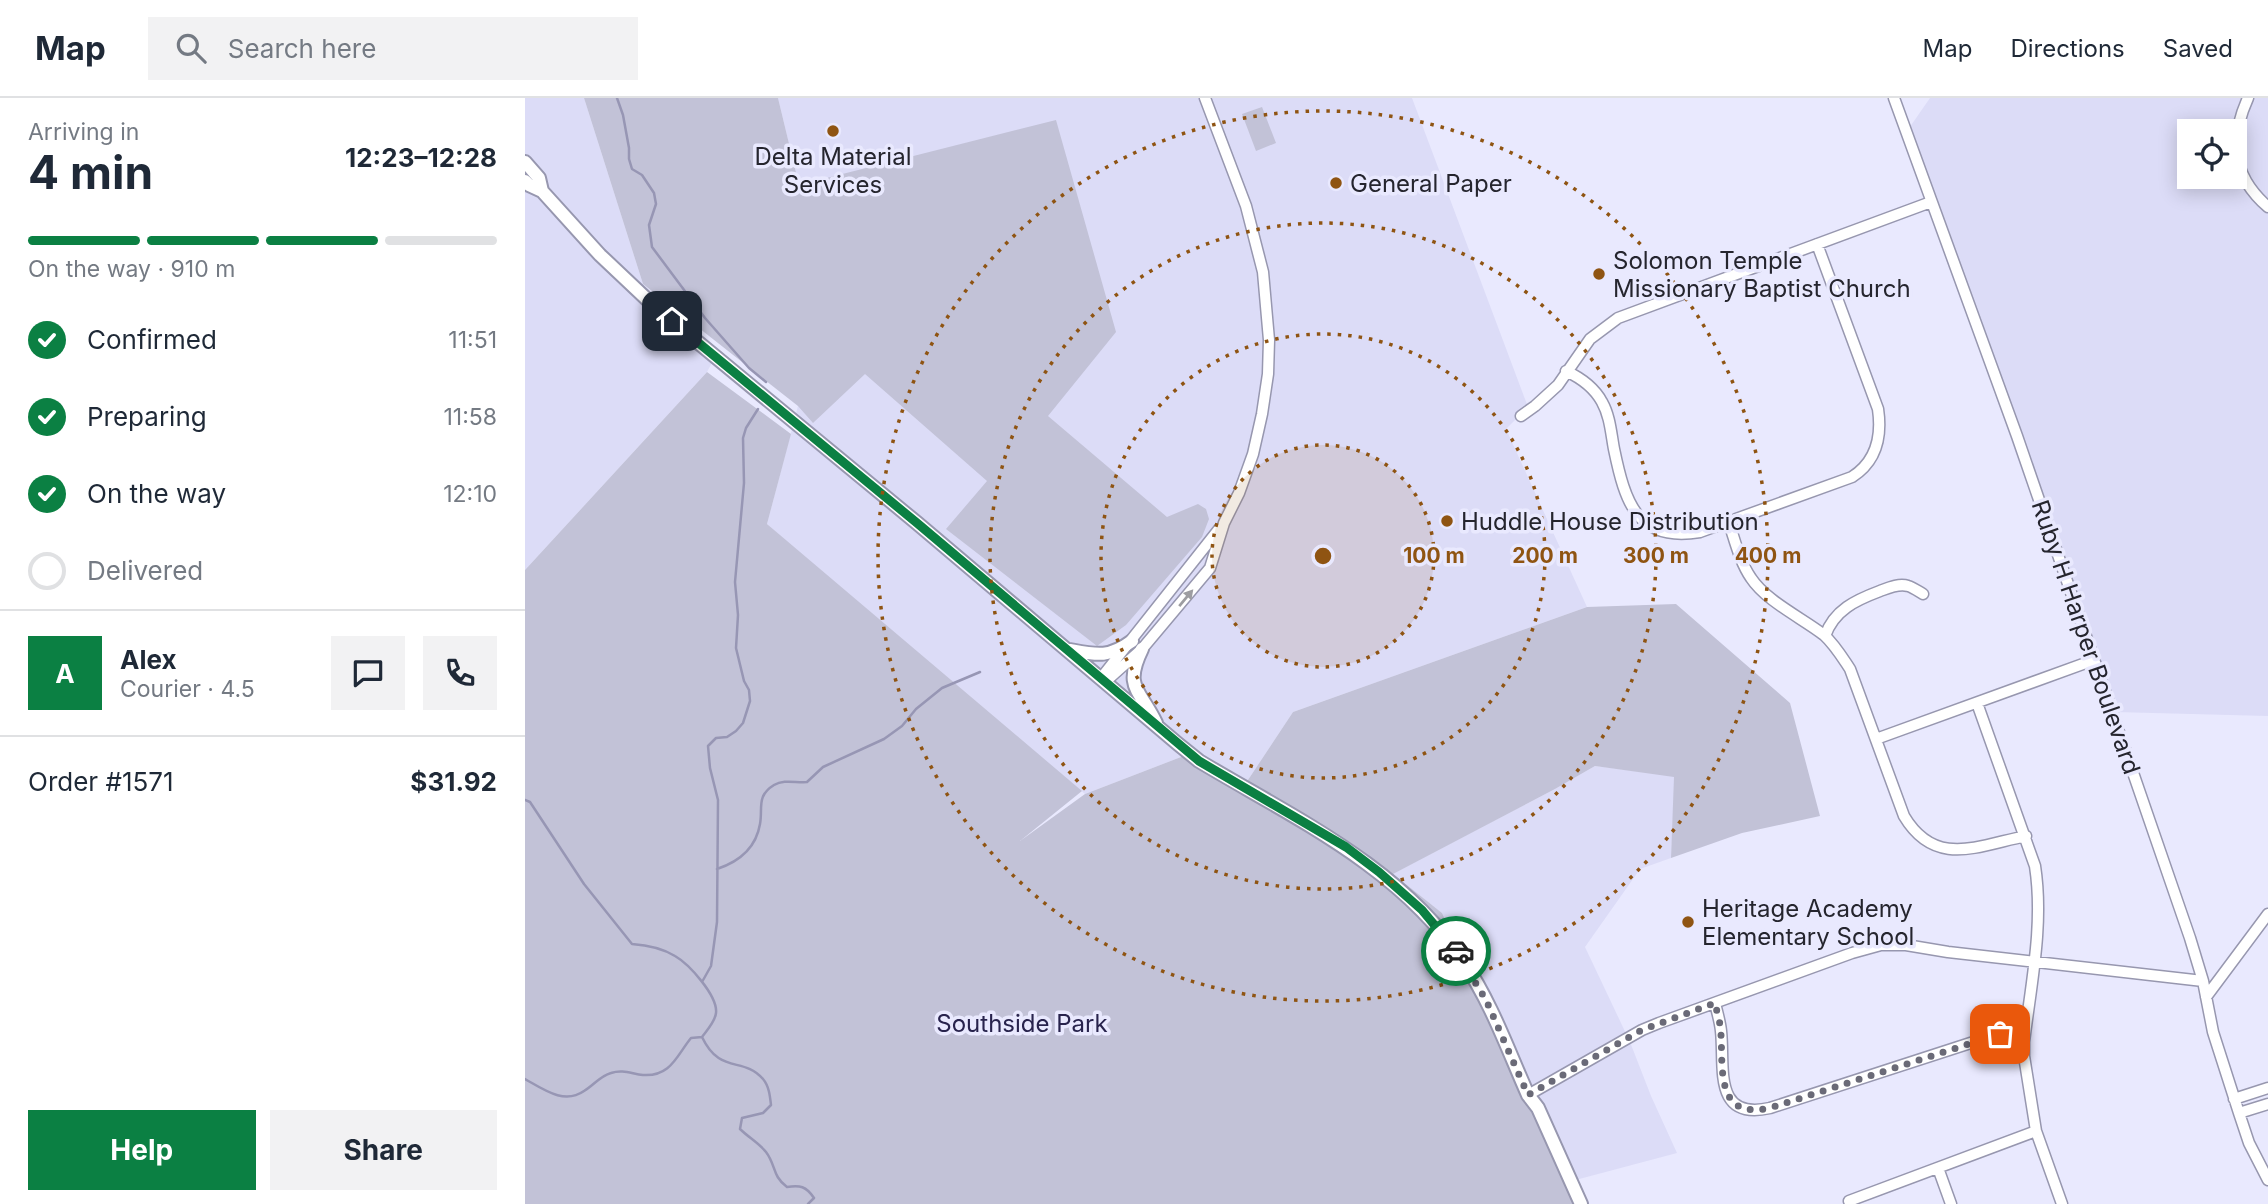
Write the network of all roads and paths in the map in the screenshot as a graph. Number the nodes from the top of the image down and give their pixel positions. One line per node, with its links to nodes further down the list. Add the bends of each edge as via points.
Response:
1 (1205, 98): 12 (street, via 1256,239 1269,340 1268,374 1253,454)
2 (1894, 98): 7 (street, Ruby H Harper Boulevard)
3 (2248, 98): 8 (street, via 2238,127 2237,156 2250,188)
4 (525, 162): 6 (main road, via 539,178)
5 (525, 180): 6 (main road)
6 (542, 191): 19 (main road, via 655,306)
7 (1931, 202): 9 (street); 20 (street, Ruby H Harper Boulevard)
8 (2268, 207)
9 (1817, 244): 10 (street, via 1618,318 1590,339); 13 (street, via 1878,409 1878,444 1867,465 1852,477)
10 (1566, 371): 11 (street, via 1548,395); 13 (street, via 1587,384 1603,403 1626,492 1644,522 1656,531 1681,536)
11 (1521, 416)
12 (1224, 523): 15 (street); 16 (street, one-way to 12, via 1210,568)
13 (1729, 523): 17 (street, via 1755,583)
14 (1923, 594): 17 (street, via 1907,585 1862,597 1842,610)
15 (1155, 612): 16 (street); 18 (street)
16 (1166, 621): 18 (street)
17 (1825, 636): 24 (street, via 1850,669)
18 (1137, 645): 19 (main road, via 1101,655); 21 (street); 23 (main road, via 1134,687)
19 (1068, 650): 21 (main road)
20 (2094, 660): 22 (street); 28 (street, Ruby H Harper Boulevard)
21 (1103, 680): 23 (main road)
22 (1977, 702): 24 (street); 25 (street)
23 (1157, 726): 33 (main road, via 1199,761 1346,847 1422,910 1477,983)
24 (1876, 739): 25 (street, via 1904,816 1912,831 1926,842 1940,849 1959,850)
25 (2026, 836): 27 (street, via 2039,892)
26 (2268, 914): 29 (street)
27 (2034, 961): 28 (street); 30 (street, via 1881,945); 31 (street)
28 (2203, 981): 29 (street, Ruby H Harper Boulevard)
29 (2206, 997): 34 (street, Ruby H Harper Boulevard)
30 (1715, 1003): 31 (street, via 1725,1090 1749,1111); 33 (street, via 1642,1030)
31 (2026, 1025): 37 (street, via 2024,1056)
32 (2268, 1088): 34 (street)
33 (1528, 1095): 41 (main road)
34 (2234, 1099): 36 (street, Ruby H Harper Boulevard)
35 (2268, 1104): 36 (street)
36 (2239, 1114): 39 (street, Ruby H Harper Boulevard)
37 (2036, 1131): 38 (street); 43 (street)
38 (1938, 1168): 40 (street); 42 (street)
39 (2268, 1180)
40 (1849, 1201)
41 (1580, 1204)
42 (1951, 1204)
43 (2062, 1204)

